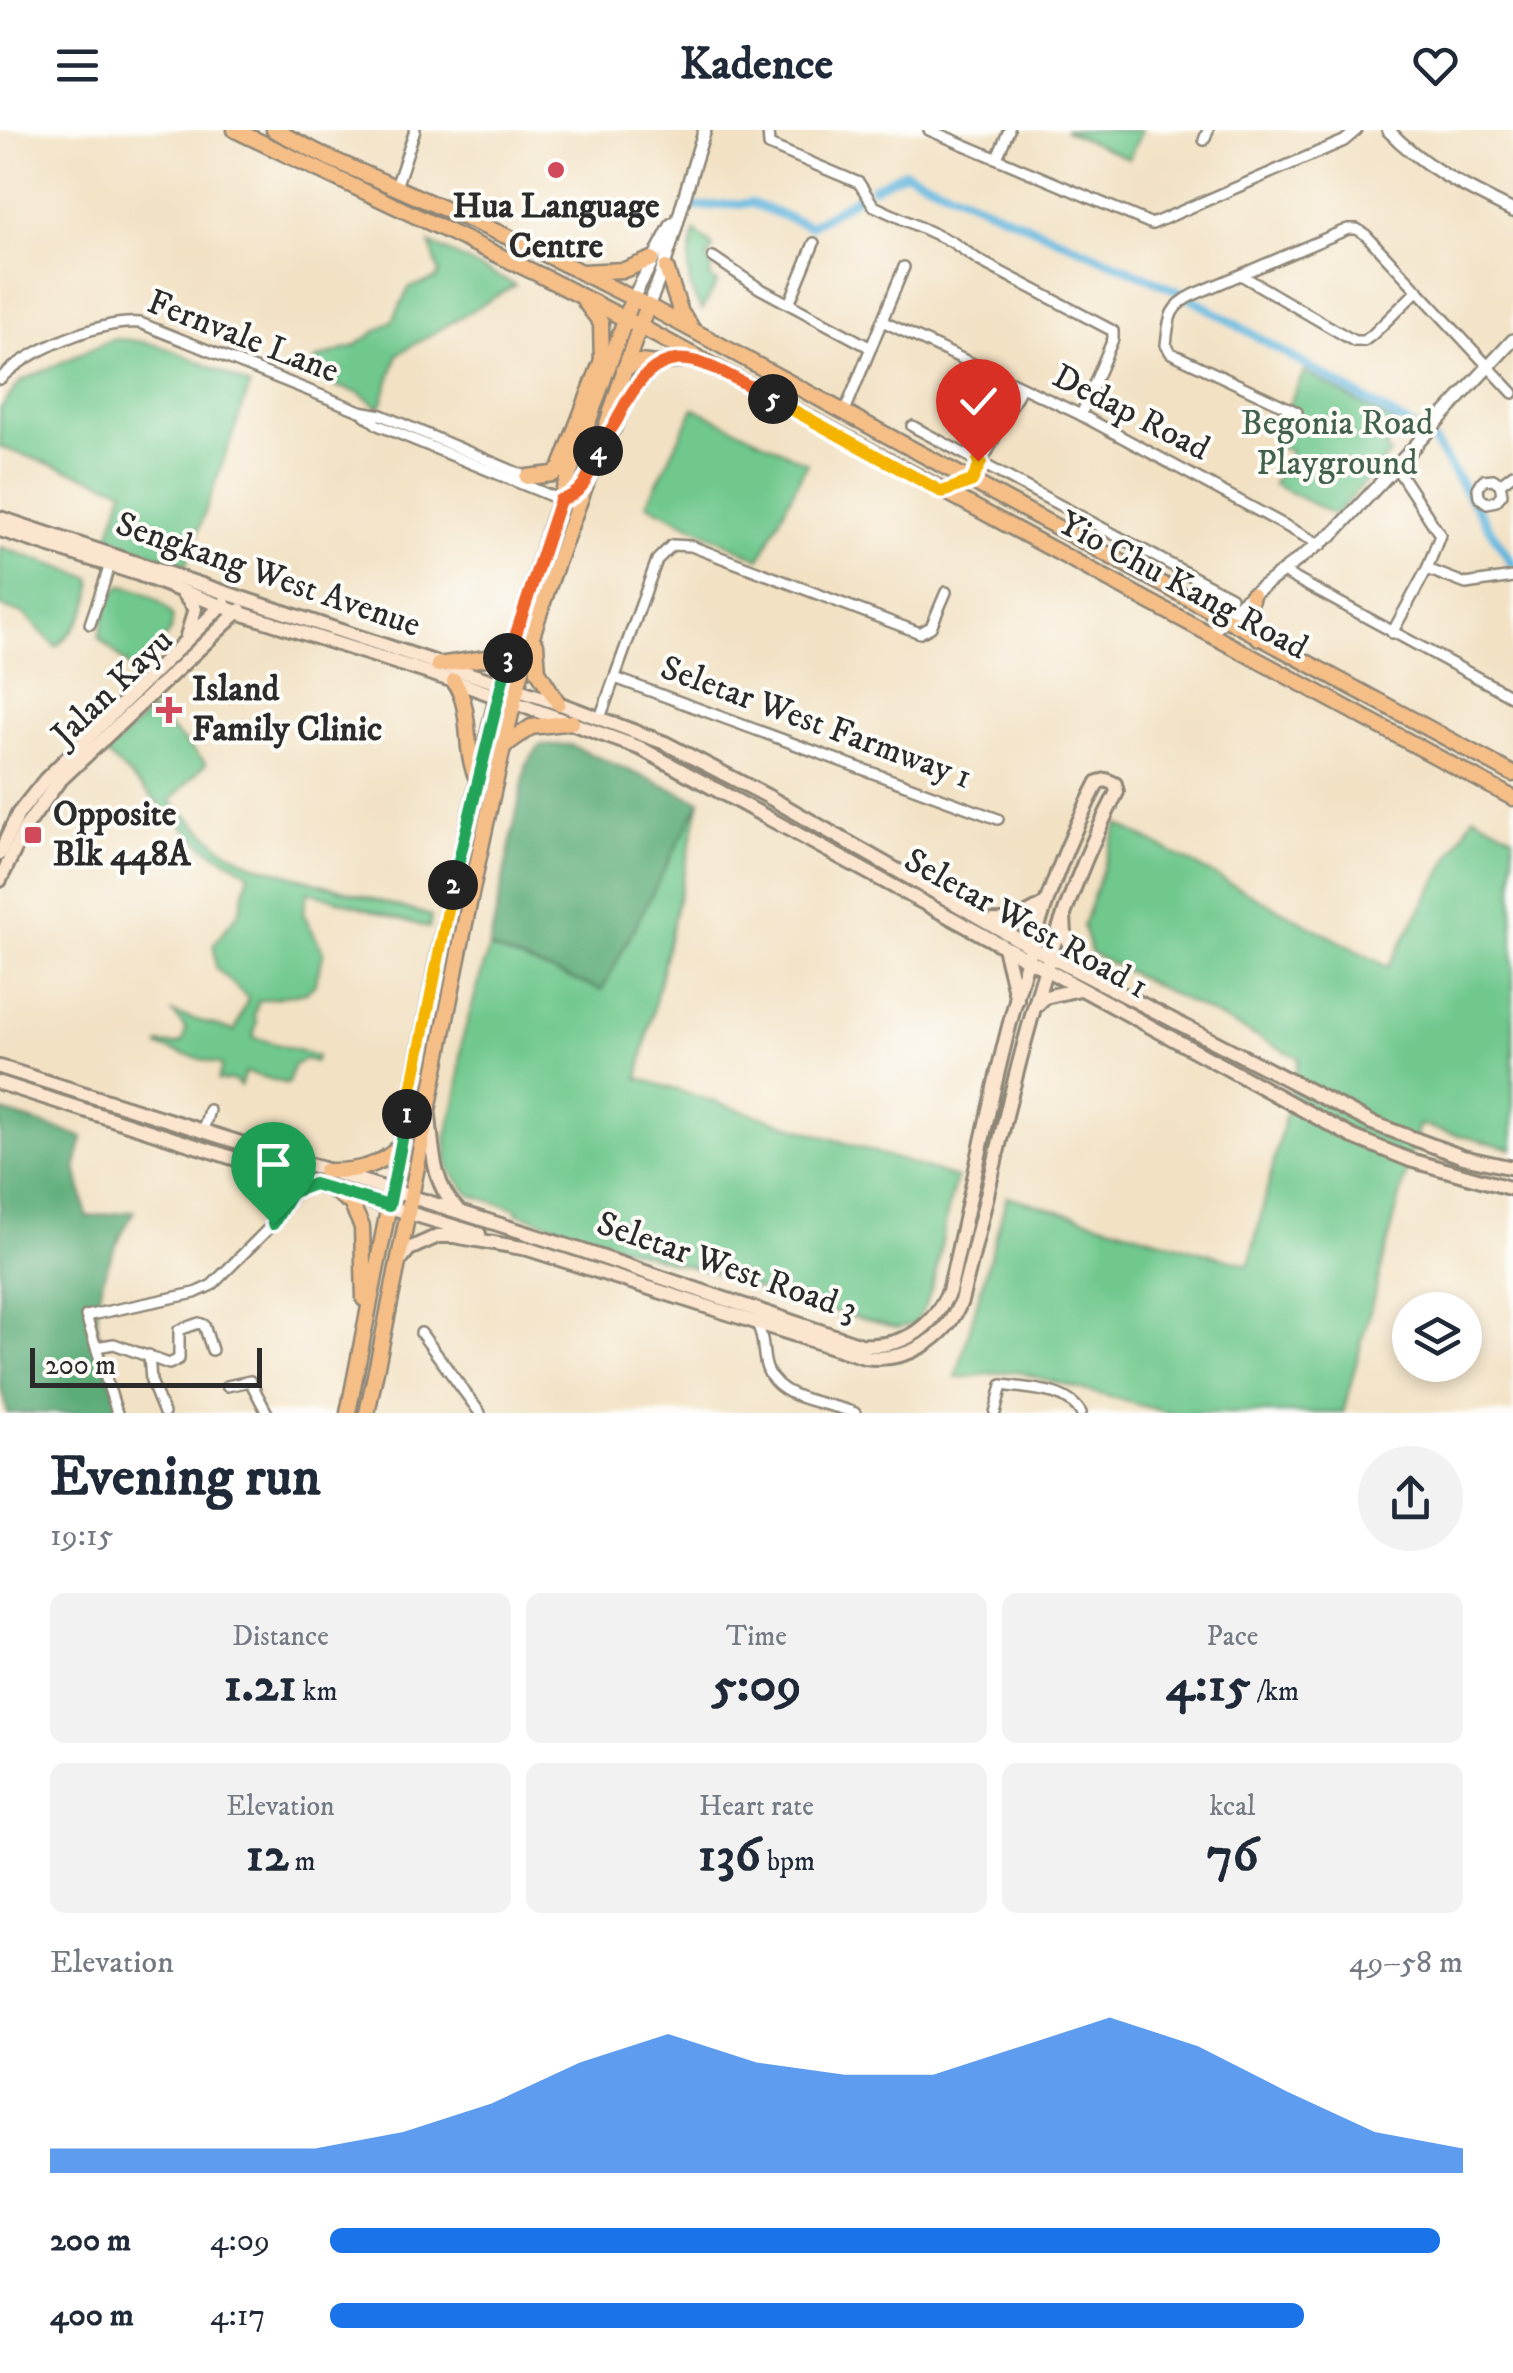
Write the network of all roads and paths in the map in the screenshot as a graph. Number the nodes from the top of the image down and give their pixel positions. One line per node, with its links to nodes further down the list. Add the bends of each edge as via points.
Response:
1 (235, 130): 22 (main road, Yio Chu Kang Road)
2 (274, 130): 11 (main road, Yio Chu Kang Road)
3 (415, 130): 11 (street)
4 (706, 130): 13 (street)
5 (768, 130): 43 (street, via 769,144 862,185 874,206 1112,331)
6 (929, 130): 10 (street)
7 (1009, 130): 10 (street)
8 (1357, 130): 10 (street, via 1152,224)
9 (1388, 130): 12 (street, via 1412,156)
10 (997, 158)
11 (396, 187): 19 (main road, Yio Chu Kang Road)
12 (1513, 212)
13 (675, 220): 16 (street); 18 (street)
14 (814, 243): 24 (street)
15 (713, 257): 24 (street)
16 (652, 259): 19 (main road, via 624,270); 23 (street)
17 (904, 267): 27 (street)
18 (666, 268): 25 (street); 29 (main road)
19 (581, 272): 23 (main road, Yio Chu Kang Road)
20 (1240, 275): 21 (street, via 1357,229); 21 (street, via 1354,341 1372,336); 42 (street, via 1176,303 1167,349)
21 (1418, 290): 35 (street)
22 (580, 297): 26 (main road, Yio Chu Kang Road); 33 (main road, via 601,323)
23 (632, 298): 25 (main road, Yio Chu Kang Road); 26 (main road)
24 (789, 304): 31 (street)
25 (648, 306): 28 (main road); 29 (main road, Yio Chu Kang Road)
26 (624, 319): 28 (main road, Yio Chu Kang Road); 38 (main road)
27 (882, 322): 31 (street); 39 (street, Dedap Road)
28 (639, 326): 32 (main road, Yio Chu Kang Road); 36 (main road)
29 (693, 330): 41 (main road, Yio Chu Kang Road)
30 (1513, 340): 35 (street)
31 (871, 348): 41 (street)
32 (693, 358): 34 (main road); 55 (main road, Yio Chu Kang Road)
33 (602, 360): 38 (main road); 51 (main road, via 560,468)
34 (656, 364): 36 (main road); 45 (main road)
35 (1486, 368): 40 (street); 48 (street)
36 (624, 369): 45 (main road)
37 (0, 378): 47 (street, Fernvale Lane, via 86,330 140,323)
38 (604, 380): 50 (main road)
39 (1021, 388): 43 (street, Dedap Road); 46 (street, Dedap Road)
40 (1513, 393)
41 (845, 411): 53 (main road, Yio Chu Kang Road)
42 (1297, 412)
43 (1081, 416): 60 (street, Dedap Road)
44 (912, 426): 46 (street, Yio Chu Kang Road)
45 (601, 442): 52 (main road)
46 (981, 462): 53 (street, Dedap Road); 68 (street, Yio Chu Kang Road)
47 (486, 463): 51 (street, Fernvale Lane); 56 (street, Fernvale Lane)
48 (1395, 466): 60 (street); 62 (street, via 1439,530)
49 (1513, 474): 54 (street)
50 (569, 475): 51 (main road, via 545,484); 56 (main road)
51 (527, 477)
52 (586, 480): 56 (street, via 575,495); 76 (main road)
53 (972, 481): 55 (main road); 57 (main road); 72 (main road, Yio Chu Kang Road)
54 (1500, 484)
55 (942, 492): 57 (main road, Yio Chu Kang Road)
56 (560, 500): 79 (main road)
57 (982, 512): 74 (main road, Yio Chu Kang Road)
58 (0, 518): 69 (main road, Sengkang West Avenue)
59 (0, 530): 61 (main road, Sengkang West Avenue)
60 (1320, 544): 63 (street)
61 (110, 565): 65 (main road, Sengkang West Avenue); 73 (street, Sengkang West Avenue)
62 (1427, 568): 64 (street, via 1466,584); 75 (street)
63 (1282, 572): 67 (street); 75 (street)
64 (1513, 577)
65 (180, 590): 69 (main road, Sengkang West Avenue); 78 (main road, via 195,609)
66 (946, 592): 81 (street, via 931,627 920,633 691,546 672,545 656,560)
67 (1252, 594): 72 (street); 77 (main road, via 1248,614)
68 (1231, 596)
69 (226, 600): 70 (main road, Sengkang West Avenue); 71 (main road, Sengkang West Avenue); 78 (main road, Jalan Kayu)
70 (249, 601): 71 (main road, Jalan Kayu); 80 (main road, Sengkang West Avenue)
71 (237, 612): 82 (main road, Sengkang West Avenue); 95 (main road, Jalan Kayu, via 58,782)
72 (1224, 620): 74 (street); 77 (main road, Yio Chu Kang Road)
73 (90, 624)
74 (1210, 633): 92 (main road, Yio Chu Kang Road)
75 (1392, 633): 84 (street)
76 (535, 634): 85 (main road); 86 (main road, via 538,671)
77 (1259, 638): 90 (main road, Yio Chu Kang Road)
78 (185, 640): 94 (main road, Jalan Kayu, via 28,800)
79 (512, 644): 80 (main road, via 486,658); 83 (main road)
80 (438, 665): 83 (main road, Sengkang West Avenue)
81 (615, 678): 87 (street); 93 (street, Seletar West Farmway 1)
82 (454, 681): 83 (main road, Sengkang West Avenue); 91 (main road, via 464,696)
83 (498, 690): 85 (main road, Sengkang West Avenue); 91 (main road)
84 (1511, 692)
85 (516, 696): 86 (main road, Seletar West Road 1); 88 (main road, Seletar West Road 1); 89 (main road)
86 (558, 703): 88 (main road, Seletar West Road 1)
87 (602, 712): 88 (main road, Seletar West Road 1); 98 (main road, Seletar West Road 1)
88 (574, 716): 89 (main road, via 530,727); 99 (main road, Seletar West Road 1)
89 (504, 746): 108 (main road)
90 (1513, 774)
91 (477, 780): 111 (main road)
92 (1513, 798)
93 (998, 819)
94 (0, 852)
95 (0, 880)
96 (1045, 904): 97 (main road, Seletar West Road 3, via 1074,829 1098,782 1106,780 1117,792); 98 (main road, via 1005,922); 100 (main road, Seletar West Road 3)
97 (1064, 909): 101 (main road, Seletar West Road 3); 102 (main road, via 1065,935)
98 (985, 920): 100 (main road, Seletar West Road 1)
99 (1004, 947): 100 (main road, Seletar West Road 1); 104 (main road)
100 (1032, 954): 101 (main road, Seletar West Road 1); 104 (main road, Seletar West Road 3)
101 (1046, 962): 102 (main road, Seletar West Road 1); 103 (main road, Seletar West Road 1); 105 (main road, Seletar West Road 3)
102 (1082, 972): 112 (main road, Seletar West Road 1, via 1372,1123 1463,1158)
103 (1080, 988): 105 (main road, via 1045,997); 116 (main road, Seletar West Road 1, via 1353,1137)
104 (1018, 1002): 124 (main road, Seletar West Road 3, via 938,1313 900,1342 880,1346)
105 (1034, 1007): 126 (main road, Seletar West Road 3, via 958,1310 945,1329 915,1350 871,1358)
106 (0, 1066): 110 (main road)
107 (0, 1083): 113 (main road)
108 (429, 1109): 120 (main road); 121 (main road, via 437,1179)
109 (209, 1110): 110 (street)
110 (204, 1131): 114 (main road)
111 (401, 1146): 114 (main road, via 360,1169); 118 (main road)
112 (1513, 1168)
113 (264, 1169): 115 (main road); 119 (street, via 280,1182)
114 (325, 1171): 118 (main road)
115 (314, 1184): 117 (main road); 119 (street, via 292,1192)
116 (1513, 1188)
117 (332, 1190): 118 (main road); 128 (main road, via 351,1204 362,1226)
118 (391, 1199): 120 (main road); 128 (main road)
119 (284, 1205): 129 (street, via 264,1235 212,1284 86,1316)
120 (410, 1205): 121 (main road, Seletar West Road 3); 122 (main road, Seletar West Road 3); 123 (main road)
121 (460, 1212): 124 (main road, Seletar West Road 3)
122 (528, 1248): 123 (main road, Seletar West Road 3, via 438,1236); 125 (main road, Seletar West Road 3)
123 (401, 1259): 138 (main road)
124 (766, 1310): 126 (street, via 776,1320)
125 (757, 1324): 126 (main road, Seletar West Road 3); 132 (street)
126 (774, 1329): 132 (street)
127 (421, 1333): 139 (street)
128 (362, 1340): 137 (main road)
129 (96, 1347): 131 (street, via 114,1344); 134 (street)
130 (212, 1350): 131 (street, via 199,1323 180,1330 178,1361 166,1364)
131 (149, 1355): 135 (street)
132 (766, 1356): 140 (street, via 780,1388)
133 (226, 1386): 136 (street, via 250,1381)
134 (117, 1413)
135 (164, 1413)
136 (268, 1413)
137 (348, 1413)
138 (367, 1413)
139 (480, 1413)
140 (855, 1413)
141 (995, 1413): 142 (street, via 1002,1386 1068,1399)
142 (1081, 1413)

